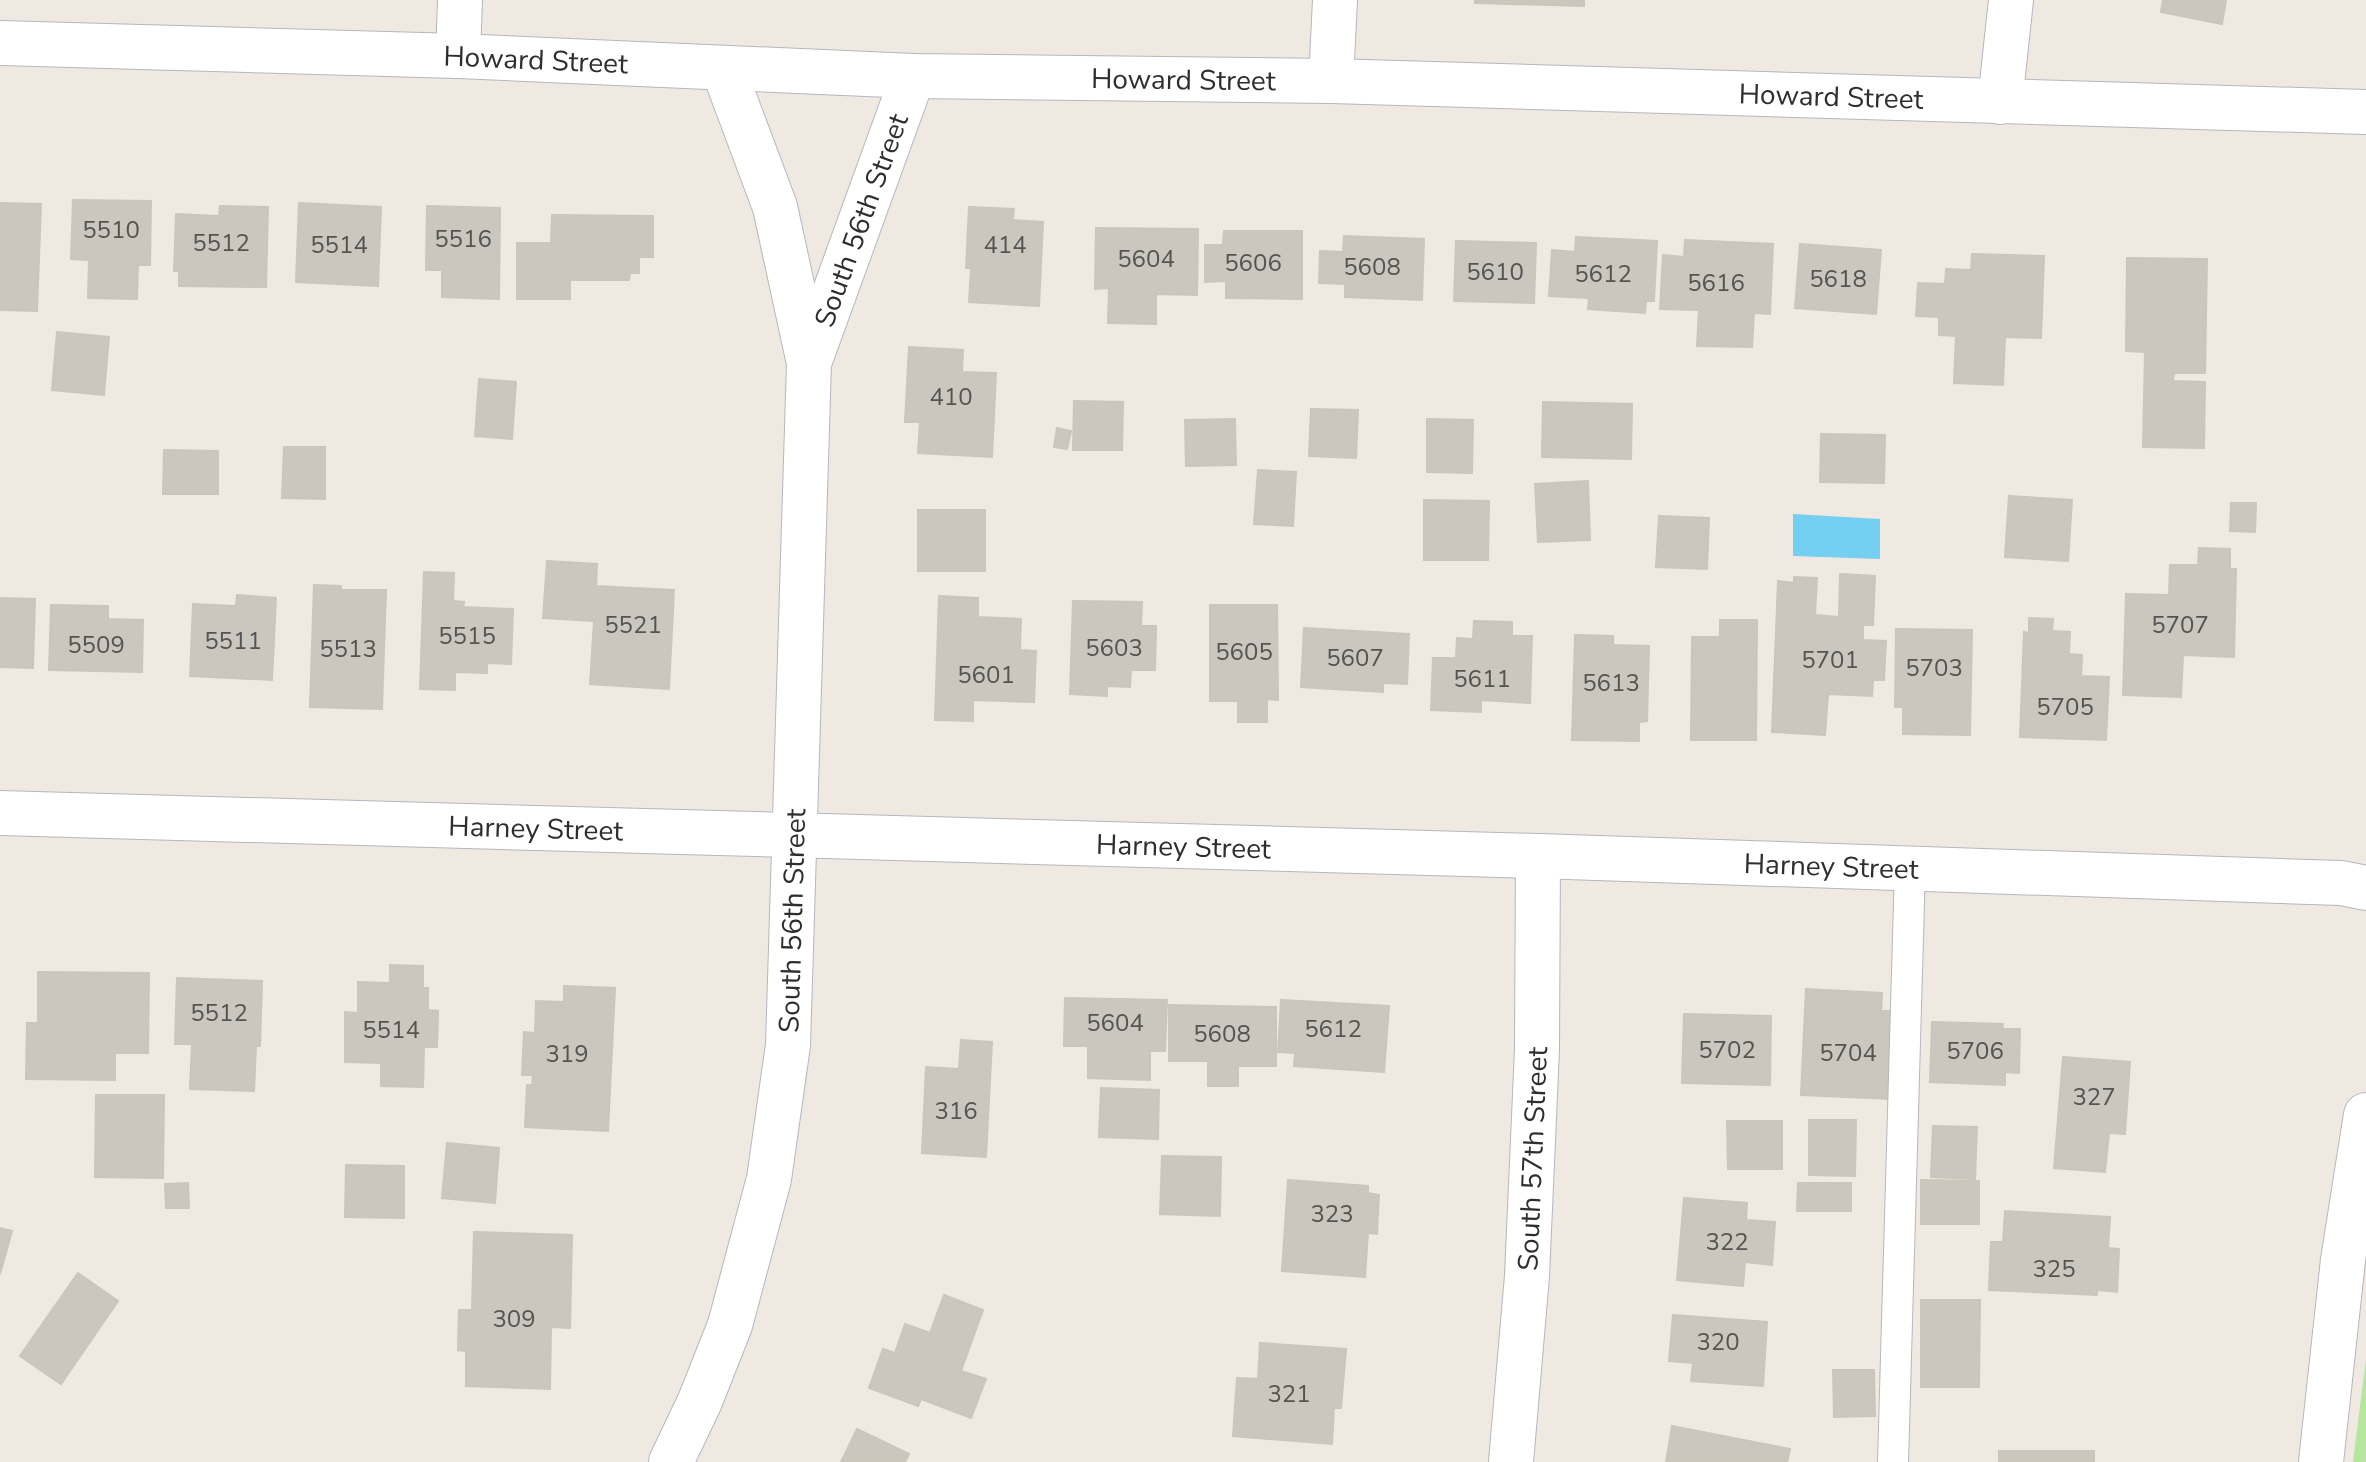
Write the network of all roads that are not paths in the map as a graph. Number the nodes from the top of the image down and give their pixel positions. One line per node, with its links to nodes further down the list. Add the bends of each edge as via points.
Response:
1 (460, 0): 5 (street)
2 (1335, 0): 8 (street)
3 (2011, 0): 9 (street)
4 (0, 43): 5 (street, Howard Street)
5 (458, 56): 6 (street, Howard Street)
6 (723, 68): 7 (street, Howard Street); 11 (street, South 56th Street, via 775,207)
7 (913, 76): 8 (street, Howard Street); 11 (street, South 56th Street)
8 (1331, 81): 9 (street, Howard Street)
9 (2000, 102): 10 (street, Howard Street)
10 (2366, 112)
11 (809, 363): 13 (street, South 56th Street)
12 (0, 813): 13 (street, Harney Street)
13 (795, 836): 14 (street, Harney Street); 18 (street, South 56th Street, via 788,1045 769,1179 730,1325)
14 (1538, 856): 15 (street, Harney Street); 19 (street, South 57th Street, via 1529,1245)
15 (1910, 867): 16 (street, Harney Street); 20 (lane)
16 (2366, 888)
17 (2366, 1115): 21 (street, via 2343,1260)
18 (671, 1462)
19 (1511, 1462)
20 (1893, 1462)
21 (2321, 1462)

